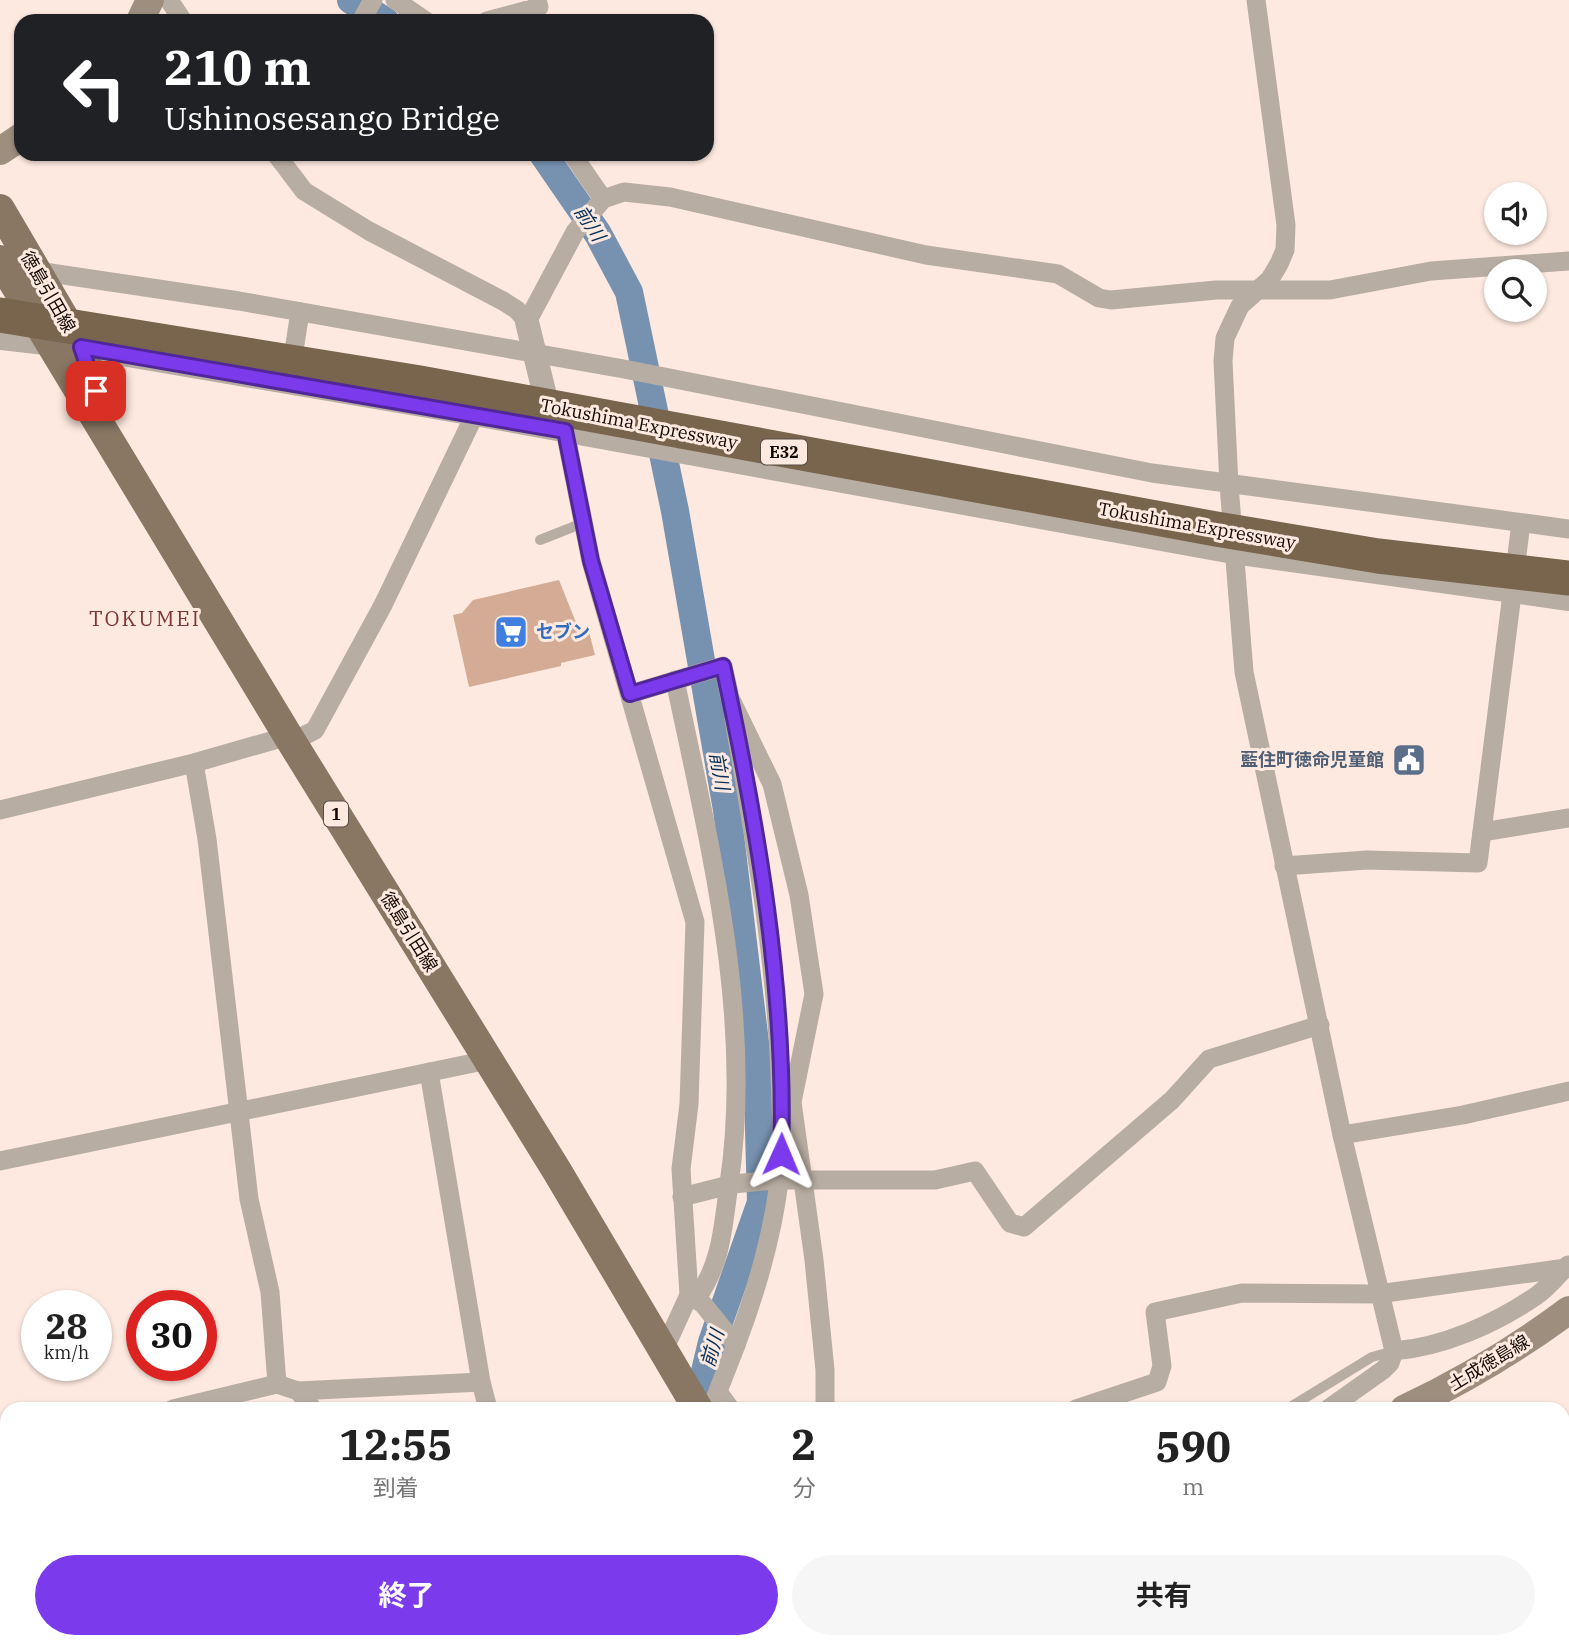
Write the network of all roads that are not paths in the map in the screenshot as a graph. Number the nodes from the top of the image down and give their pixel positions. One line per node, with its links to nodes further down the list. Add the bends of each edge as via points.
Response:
1 (395, 0): 4 (street)
2 (537, 0): 5 (street, via 539,7)
3 (1256, 0): 13 (street, via 1286,225 1285,250)
4 (416, 14)
5 (513, 14)
6 (280, 161): 16 (street, via 304,191 503,301)
7 (576, 161): 8 (street)
8 (602, 201): 13 (street, via 624,192 642,192 926,255 1047,271 1111,300 1216,290); 16 (street, via 575,232)
9 (0, 209): 12 (main road, 徳島引田線 / 1)
10 (1569, 261): 13 (street, via 1431,271 1330,290)
11 (2, 265): 18 (main road, 徳島引田線 / 1)
12 (37, 271): 14 (street); 19 (main road, 徳島引田線 / 1)
13 (1258, 291): 25 (street, via 1240,306 1225,338)
14 (300, 312): 20 (street); 21 (street)
15 (0, 315): 31 (highway, Tokushima Expressway / E32, bridge, via 420,383 1216,529 1378,556)
16 (527, 322): 20 (street)
17 (0, 338): 18 (street)
18 (50, 343): 19 (street); 24 (main road, 徳島引田線 / 1)
19 (81, 347): 21 (street); 24 (main road, 徳島引田線 / 1)
20 (536, 353): 23 (street); 25 (street, via 1040,453)
21 (289, 382): 22 (street)
22 (475, 414): 23 (street); 37 (street, via 383,605 315,730)
23 (559, 430): 26 (street); 30 (street)
24 (118, 456): 37 (main road, 徳島引田線 / 1)
25 (1229, 485): 27 (street); 30 (street)
26 (583, 523): 29 (lane); 35 (street)
27 (1521, 523): 28 (street); 32 (street)
28 (1569, 529)
29 (540, 540)
30 (1233, 552): 32 (street); 42 (street, via 1244,672)
31 (1569, 578)
32 (1511, 593): 33 (street); 41 (street)
33 (1569, 598)
34 (678, 680): 35 (street); 36 (street, via 721,666); 52 (street, via 726,950 736,1102)
35 (630, 694): 53 (street, via 695,922)
36 (730, 698): 50 (street, via 772,784 799,895 814,994 792,1102); 51 (street, via 765,900 774,982 781,1115)
37 (290, 739): 38 (street); 44 (main road, 徳島引田線 / 1)
38 (194, 764): 39 (street); 47 (street)
39 (0, 810)
40 (1569, 818): 41 (street)
41 (1482, 832): 42 (street, via 1478,863 1367,860)
42 (1284, 866): 43 (street)
43 (1320, 1025): 48 (street); 50 (street, via 1209,1059 1172,1100 1024,1227 1010,1223 975,1171 935,1180)
44 (488, 1060): 45 (street); 60 (main road, 徳島引田線 / 1)
45 (429, 1072): 47 (street); 61 (street)
46 (1569, 1091): 48 (street)
47 (240, 1110): 49 (street); 62 (street, via 249,1199 270,1292)
48 (1342, 1135): 55 (street)
49 (0, 1161)
50 (803, 1178): 51 (street); 71 (street)
51 (777, 1180): 52 (street); 58 (street, via 757,1290)
52 (731, 1185): 53 (street); 56 (street, via 720,1250)
53 (682, 1197): 56 (street)
54 (1568, 1271): 55 (street); 59 (street, via 1496,1319 1433,1346)
55 (1378, 1294): 59 (street); 72 (street, via 1242,1293 1155,1312 1162,1366 1157,1382)
56 (696, 1299): 58 (street); 60 (street)
57 (1569, 1310): 75 (main road, 土成徳島線, via 1504,1356)
58 (734, 1343): 63 (street)
59 (1394, 1351): 73 (lane, via 1372,1357); 74 (street, via 1383,1370)
60 (669, 1361): 68 (main road, 徳島引田線 / 1)
61 (481, 1382): 64 (street); 67 (street)
62 (277, 1384): 64 (street); 65 (street)
63 (720, 1386): 69 (street); 70 (lane)
64 (298, 1391): 66 (street)
65 (202, 1402)
66 (307, 1402)
67 (486, 1402)
68 (694, 1402)
69 (714, 1402)
70 (731, 1402)
71 (825, 1402)
72 (1097, 1402)
73 (1298, 1402)
74 (1338, 1402)
75 (1420, 1402)

